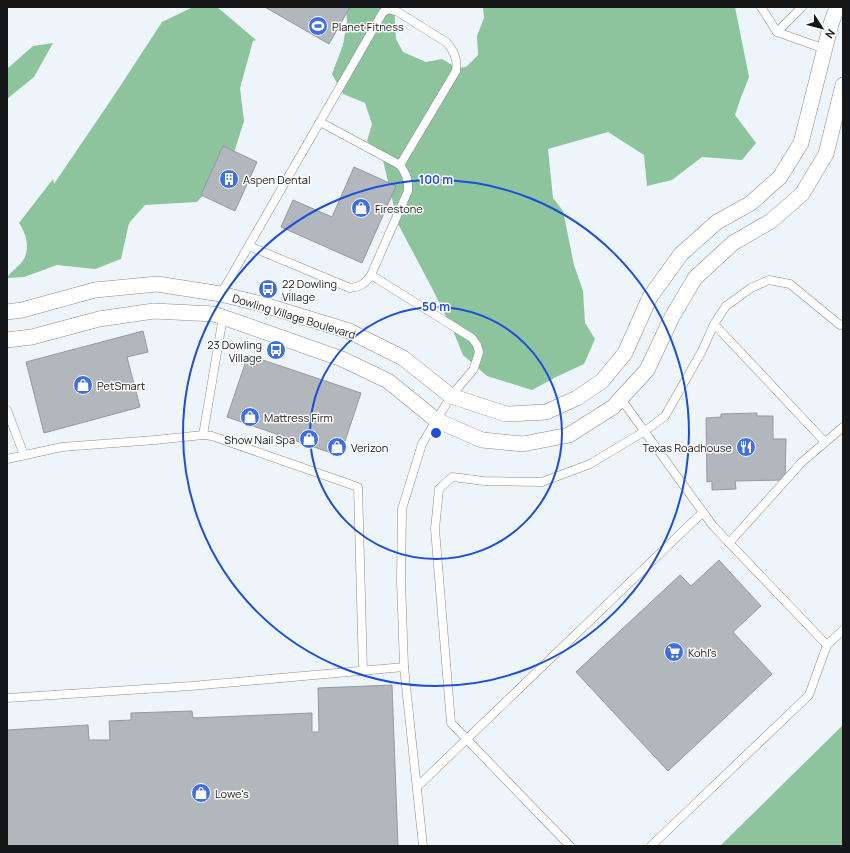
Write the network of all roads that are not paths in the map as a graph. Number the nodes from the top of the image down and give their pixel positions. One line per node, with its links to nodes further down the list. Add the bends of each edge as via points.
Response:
1 (761, 7): 4 (lane)
2 (802, 7): 4 (lane)
3 (837, 7): 5 (street, Dowling Village Boulevard)
4 (778, 32): 5 (lane)
5 (825, 49): 17 (street, Dowling Village Boulevard, via 801,142 780,177 751,203 717,222 681,254 650,297 625,353 602,381 577,398 546,412 506,414)
6 (843, 85): 18 (street, Dowling Village Boulevard, via 826,154 802,194 771,221 733,243 695,278 646,370)
7 (320, 122): 8 (lane); 8 (lane, via 383,12 389,9 398,12 446,42 452,48 457,64 456,71); 9 (lane)
8 (400, 165): 10 (lane, via 406,174 408,191)
9 (249, 246): 10 (lane, via 350,288 359,287); 11 (lane)
10 (371, 276): 17 (lane, via 472,338 477,345 479,352 472,370)
11 (221, 294): 12 (street, Dowling Village Boulevard, via 157,284 95,290); 17 (street, Dowling Village Boulevard, via 349,331 403,358)
12 (7, 312)
13 (223, 317): 16 (street, Dowling Village Boulevard, via 214,314 154,311 100,319 32,337); 20 (street, Dowling Village Boulevard, via 342,359 388,381); 23 (lane)
14 (714, 324): 15 (lane, via 726,306 751,288 769,280 790,284 840,325); 22 (lane, via 702,351 665,416); 24 (lane)
15 (843, 324)
16 (7, 340)
17 (451, 396): 20 (lane)
18 (621, 399): 20 (street, Dowling Village Boulevard, via 613,407 569,435 523,444 482,440); 22 (lane)
19 (7, 410): 25 (lane)
20 (436, 420): 31 (lane, via 422,444 402,509)
21 (843, 427): 24 (lane)
22 (645, 431): 27 (lane); 34 (lane, via 590,464 542,482 484,481 452,477 439,489 435,529 452,723)
23 (203, 434): 25 (lane, via 62,447); 32 (lane, via 358,487)
24 (826, 442): 28 (lane, via 802,462)
25 (24, 455): 26 (lane)
26 (7, 459)
27 (703, 512): 28 (lane); 34 (lane)
28 (729, 543): 30 (lane)
29 (843, 630): 30 (lane)
30 (827, 645): 38 (lane, via 809,695)
31 (404, 667): 32 (lane); 35 (lane)
32 (363, 671): 33 (lane)
33 (7, 698)
34 (467, 740): 35 (lane); 37 (lane)
35 (417, 788): 36 (lane)
36 (423, 846)
37 (570, 846)
38 (651, 846)

